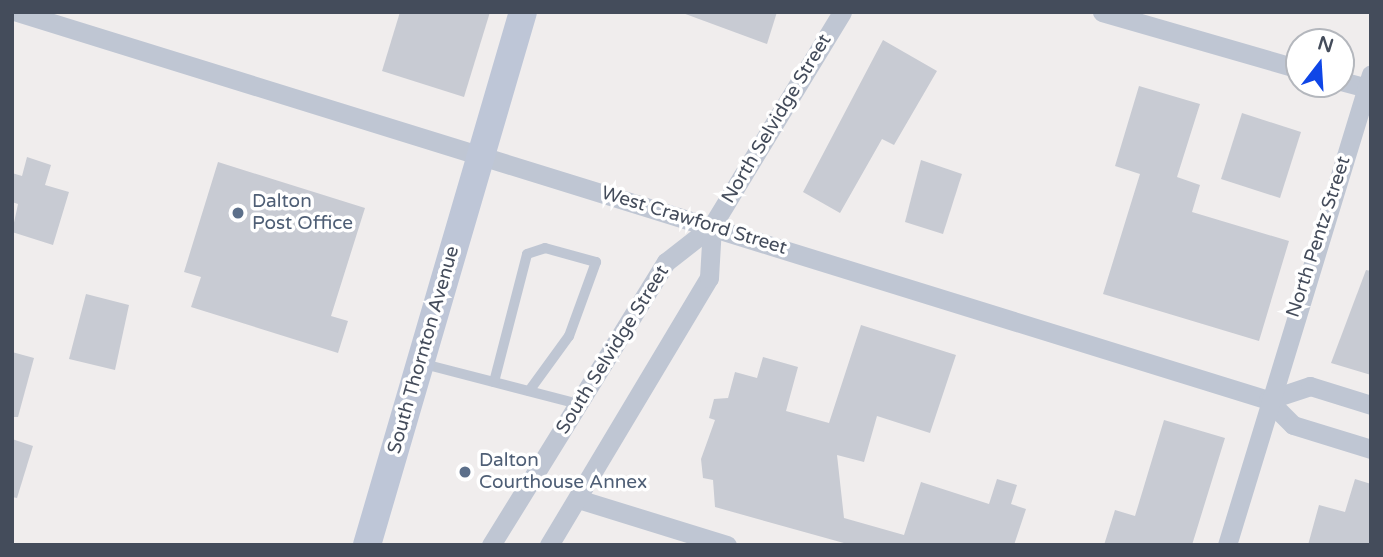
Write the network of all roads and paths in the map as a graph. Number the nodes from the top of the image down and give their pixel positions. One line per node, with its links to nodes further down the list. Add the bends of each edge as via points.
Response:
1 (17, 12): 7 (street, West Crawford Street)
2 (523, 12): 7 (main road, South Thornton Avenue)
3 (842, 12): 8 (street, North Selvidge Street)
4 (1102, 12): 5 (street)
5 (1285, 65)
6 (1369, 84): 12 (street, North Pentz Street)
7 (481, 155): 8 (street, West Crawford Street); 9 (main road, South Thornton Avenue)
8 (712, 226): 12 (street, West Crawford Street); 13 (street, South Selvidge Street, via 666,262); 16 (street, via 709,278)
9 (420, 363): 10 (lane); 17 (main road, South Thornton Avenue)
10 (494, 382): 11 (lane); 11 (lane, via 527,254 545,248 596,262 569,335)
11 (529, 391): 13 (lane)
12 (1268, 400): 14 (street, via 1310,386); 15 (street, via 1293,425); 21 (street, North Pentz Street)
13 (579, 404): 18 (street, South Selvidge Street)
14 (1371, 405)
15 (1371, 449)
16 (578, 499): 19 (street); 20 (street)
17 (367, 545)
18 (491, 545)
19 (549, 545)
20 (727, 545)
21 (1227, 545)

